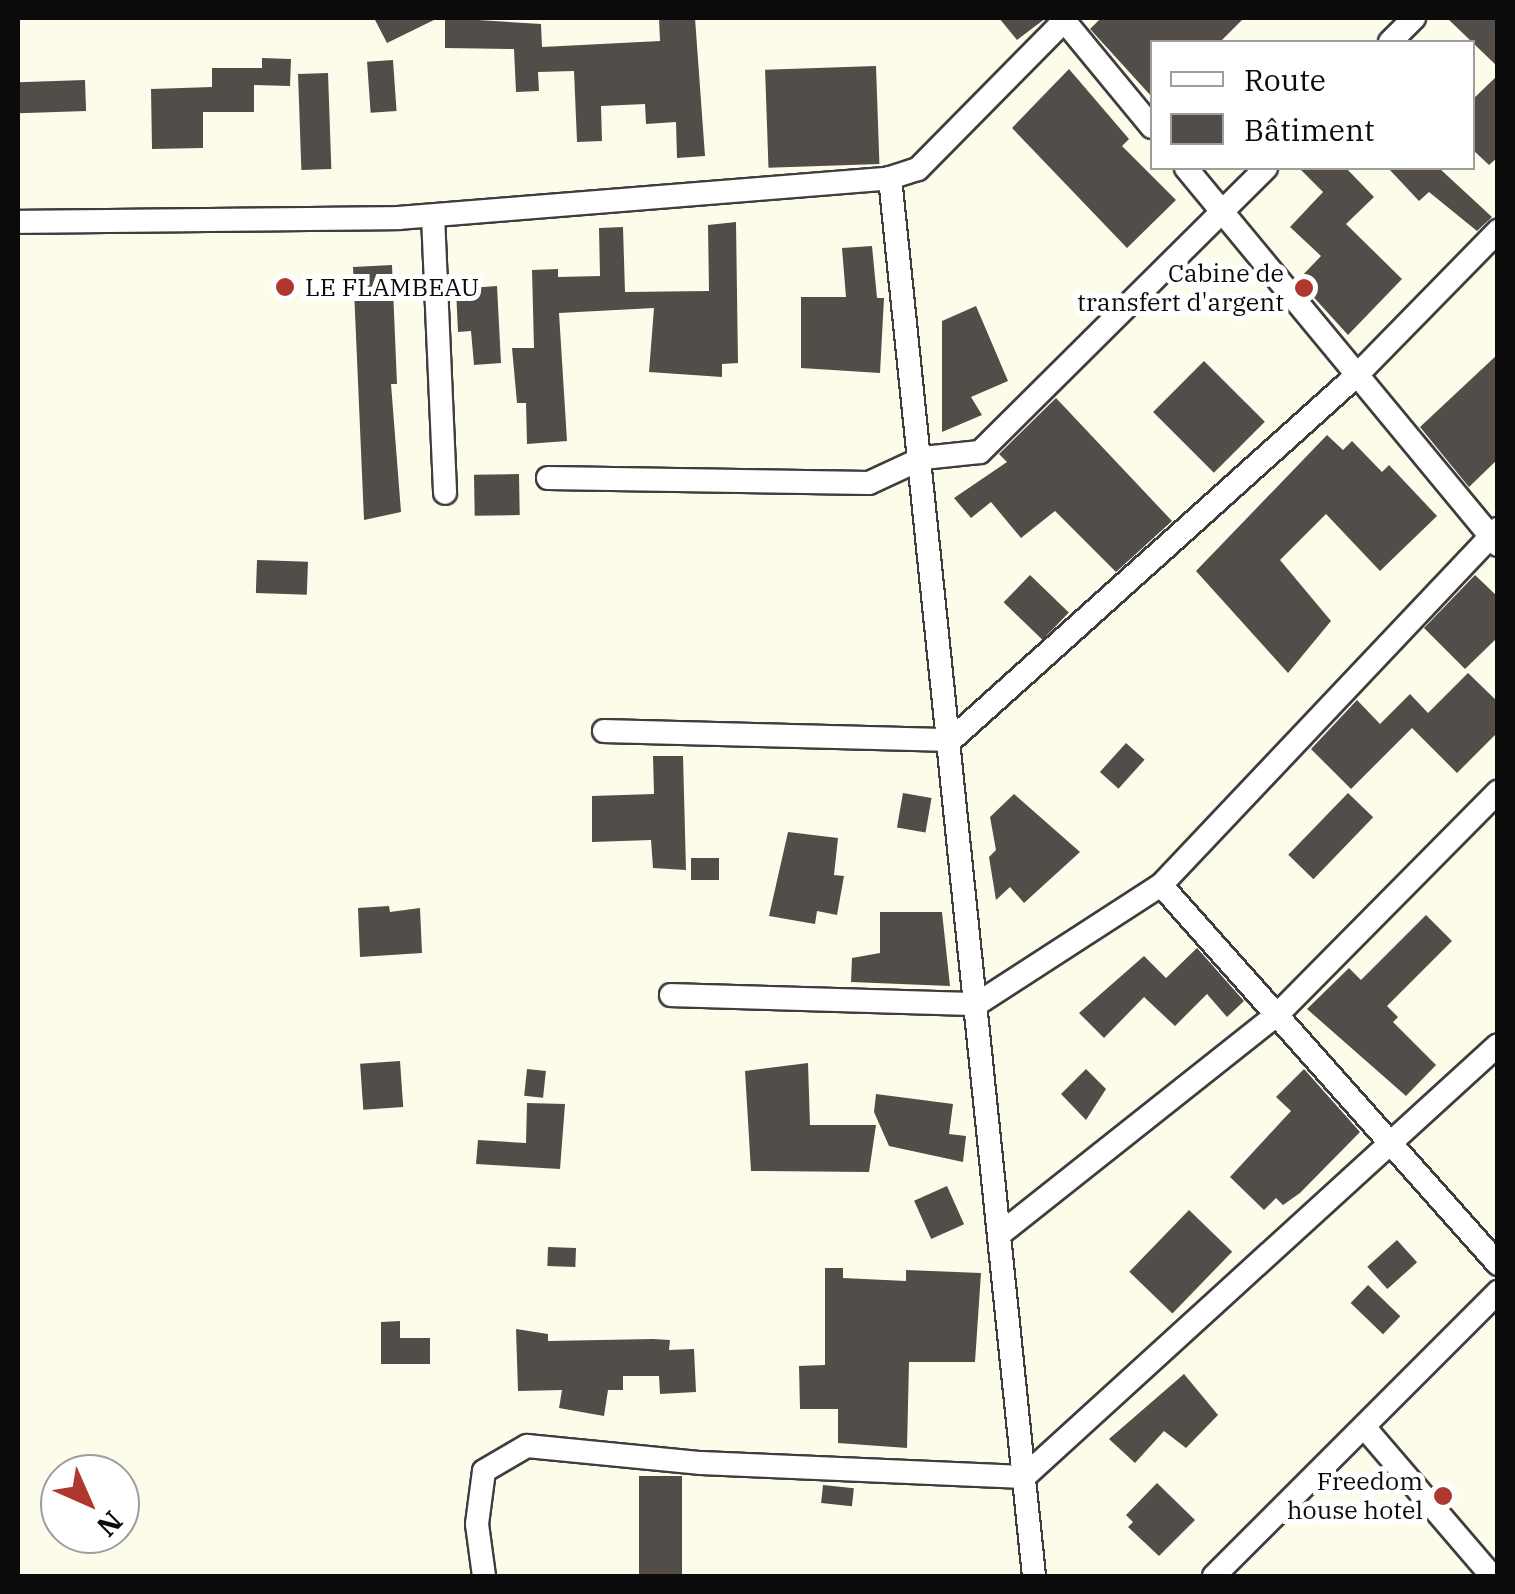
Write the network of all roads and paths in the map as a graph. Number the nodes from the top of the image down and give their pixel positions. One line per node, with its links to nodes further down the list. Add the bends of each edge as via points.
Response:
1 (1065, 18): 4 (street); 7 (street, via 918,169)
2 (1414, 18): 3 (street)
3 (1392, 40)
4 (1150, 124)
5 (1188, 170): 8 (street)
6 (1264, 170): 8 (street)
7 (890, 178): 9 (street); 13 (street)
8 (1222, 212): 12 (street); 13 (street, via 980,452)
9 (432, 216): 10 (street); 15 (street)
10 (18, 222)
11 (1498, 231): 12 (street)
12 (1357, 375): 16 (street); 18 (street)
13 (922, 458): 14 (street, via 869,482); 18 (street)
14 (548, 478)
15 (445, 494)
16 (1495, 537): 20 (street)
17 (604, 731): 18 (street)
18 (950, 740): 22 (street)
19 (1498, 792): 23 (street)
20 (1161, 885): 22 (street); 23 (street)
21 (671, 995): 22 (street)
22 (977, 1004): 26 (street)
23 (1280, 1012): 25 (street); 26 (street)
24 (1498, 1045): 25 (street)
25 (1395, 1145): 27 (street); 30 (street)
26 (1000, 1234): 30 (street)
27 (1498, 1264)
28 (1498, 1292): 29 (street)
29 (1365, 1428): 31 (street); 34 (street)
30 (1024, 1477): 32 (street, via 701,1463 528,1446 484,1471 477,1524); 33 (street)
31 (1228, 1573)
32 (484, 1576)
33 (1034, 1576)
34 (1492, 1576)

